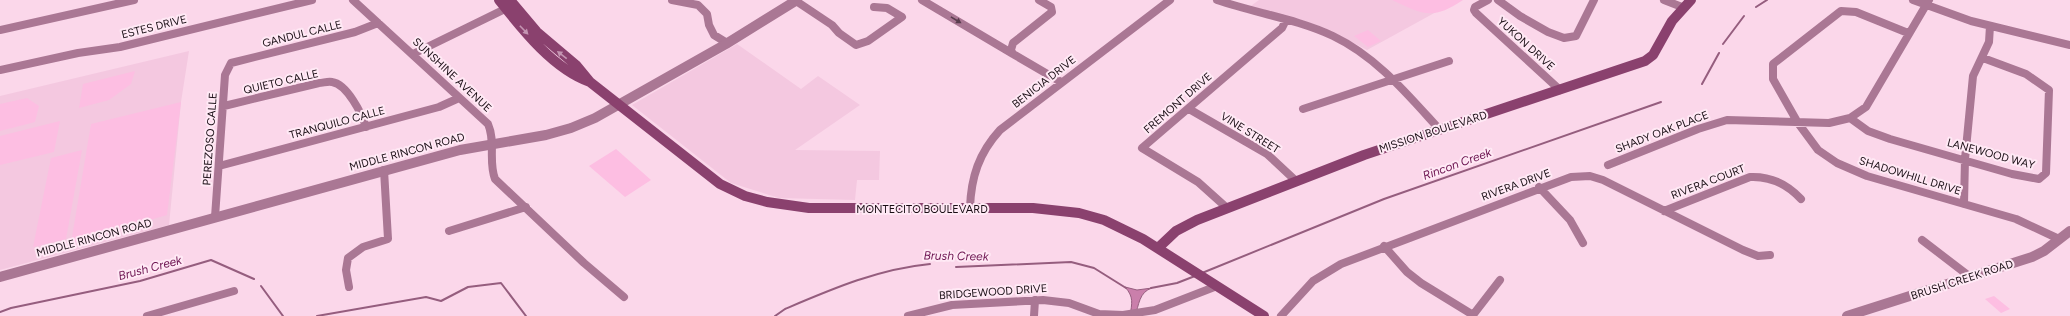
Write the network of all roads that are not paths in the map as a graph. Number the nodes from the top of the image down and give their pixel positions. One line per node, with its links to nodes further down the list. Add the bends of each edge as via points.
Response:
1 (134, 0): 24 (street)
2 (312, 0): 33 (street, ESTES DRIVE, via 120,47 78,53)
3 (353, 0): 22 (street, SUNSHINE AVENUE)
4 (499, 0): 18 (main road, MONTECITO BOULEVARD)
5 (672, 0): 26 (street, via 698,5 707,14 714,35)
6 (797, 0): 19 (street, via 856,45 868,41 902,16 887,8); 26 (street, MIDDLE RINCON ROAD)
7 (922, 0): 29 (street, one-way to 29)
8 (1039, 0): 29 (street, via 1051,7 1052,12 1013,43)
9 (1170, 0): 35 (street, BENICIA DRIVE)
10 (1217, 0): 21 (street, via 1244,10)
11 (1488, 0): 36 (street, YUKON DRIVE, via 1475,7 1476,13)
12 (1498, 0): 13 (street, via 1508,9 1557,36 1568,38 1576,36)
13 (1592, 0)
14 (1664, 0): 20 (street)
15 (1691, 0): 20 (main road, MISSION BOULEVARD)
16 (1913, 0): 17 (street)
17 (1927, 2): 23 (street); 25 (street, SHADY OAK PLACE)
18 (510, 4): 28 (street); 38 (main road, MONTECITO BOULEVARD, via 522,30 576,77 590,82)
19 (874, 7)
20 (1682, 8): 36 (main road, MISSION BOULEVARD, via 1651,57)
21 (1286, 20): 34 (street, via 1335,36 1363,53); 40 (street, FREMONT DRIVE, via 1282,28)
22 (378, 23): 28 (street, SUNSHINE AVENUE); 32 (street, GANDUL CALLE, via 355,32)
23 (1990, 26): 27 (street); 30 (street, via 1991,36)
24 (0, 30)
25 (1908, 33): 42 (street, SHADY OAK PLACE, via 1866,107); 43 (street, SHADOWHILL DRIVE, via 1856,12 1841,11 1773,64 1773,79)
26 (727, 43): 38 (street, MIDDLE RINCON ROAD)
27 (2070, 45)
28 (413, 54): 37 (street, SUNSHINE AVENUE)
29 (1013, 54): 35 (street)
30 (1983, 58): 47 (street, via 1975,66 1973,76); 47 (street, LANEWOOD WAY, via 2022,71 2038,79 2049,90 2046,173 2039,179 2012,174)
31 (1449, 61): 34 (street)
32 (231, 63): 39 (street, PEREZOSO CALLE, via 225,75)
33 (0, 70)
34 (1393, 80): 41 (street); 45 (street)
35 (1061, 82): 56 (street, BENICIA DRIVE, via 1006,126 986,147 974,177)
36 (1560, 90): 45 (main road, MISSION BOULEVARD)
37 (459, 98): 44 (street, TRANQUILO CALLE, via 439,107); 46 (street, SUNSHINE AVENUE, via 488,124 493,131)
38 (619, 104): 46 (street, MIDDLE RINCON ROAD, via 565,130 524,140); 56 (main road, MONTECITO BOULEVARD, via 713,179 758,200 809,208)
39 (224, 106): 44 (street, QUIETO CALLE, via 333,82 353,101); 49 (street, PEREZOSO CALLE)
40 (1189, 109): 51 (street, VINE STREET, via 1267,154); 57 (street, FREMONT DRIVE, via 1142,148 1202,184)
41 (1303, 109)
42 (1850, 118): 43 (street, SHADY OAK PLACE, via 1829,123); 47 (street, LANEWOOD WAY, via 1868,131)
43 (1798, 124): 48 (street, SHADY OAK PLACE, via 1727,120); 54 (street, SHADOWHILL DRIVE, via 1818,150 1837,163 1867,176)
44 (366, 127): 49 (street, TRANQUILO CALLE)
45 (1440, 130): 51 (main road, MISSION BOULEVARD, via 1364,155)
46 (492, 143): 50 (street, MIDDLE RINCON ROAD); 55 (street, SUNSHINE AVENUE, via 491,171 495,178)
47 (1965, 159): 54 (street)
48 (1608, 165)
49 (219, 166): 59 (street, PEREZOSO CALLE)
50 (384, 170): 59 (street, MIDDLE RINCON ROAD); 72 (street, via 388,239 359,249 348,259 346,266)
51 (1296, 182): 57 (main road, MISSION BOULEVARD)
52 (1540, 187): 58 (street, RIVERA DRIVE, via 1570,176 1590,176); 64 (street, via 1566,214 1578,230); 65 (street, RIVERA DRIVE)
53 (1801, 199): 58 (street, RIVERA COURT, via 1788,186 1761,175)
54 (1964, 204): 62 (street, SHADOWHILL DRIVE, via 2016,219)
55 (526, 207): 60 (street); 74 (street, SUNSHINE AVENUE, via 584,263)
56 (970, 208): 66 (main road, MONTECITO BOULEVARD, via 1072,211 1118,225)
57 (1227, 208): 66 (main road, MISSION BOULEVARD, via 1186,225)
58 (1664, 211): 67 (street, RIVERA DRIVE, via 1743,250 1758,256)
59 (215, 217): 69 (street, MIDDLE RINCON ROAD)
60 (449, 231)
61 (2070, 231): 62 (street, BRUSH CREEK ROAD)
62 (2059, 239): 68 (street, BRUSH CREEK ROAD, via 2039,254)
63 (1922, 240): 68 (street)
64 (1583, 243)
65 (1384, 246): 70 (street, via 1416,279 1473,315); 81 (street, RIVERA DRIVE, via 1326,272)
66 (1158, 248): 71 (main road, MONTECITO BOULEVARD)
67 (1770, 256)
68 (1969, 276): 82 (street, BRUSH CREEK ROAD)
69 (0, 277)
70 (1500, 280)
71 (1217, 286): 75 (street, BRIDGEWOOD DRIVE, via 1169,305 1123,315 1105,315 1069,303); 80 (main road, MONTECITO BOULEVARD)
72 (349, 287)
73 (234, 291): 77 (street)
74 (624, 297)
75 (1035, 300): 76 (street, BRIDGEWOOD DRIVE, via 952,305); 79 (street)
76 (922, 314): 78 (street, BRIDGEWOOD DRIVE)
77 (147, 316)
78 (908, 316)
79 (1034, 316)
80 (1264, 316)
81 (1281, 316)
82 (1847, 316)

